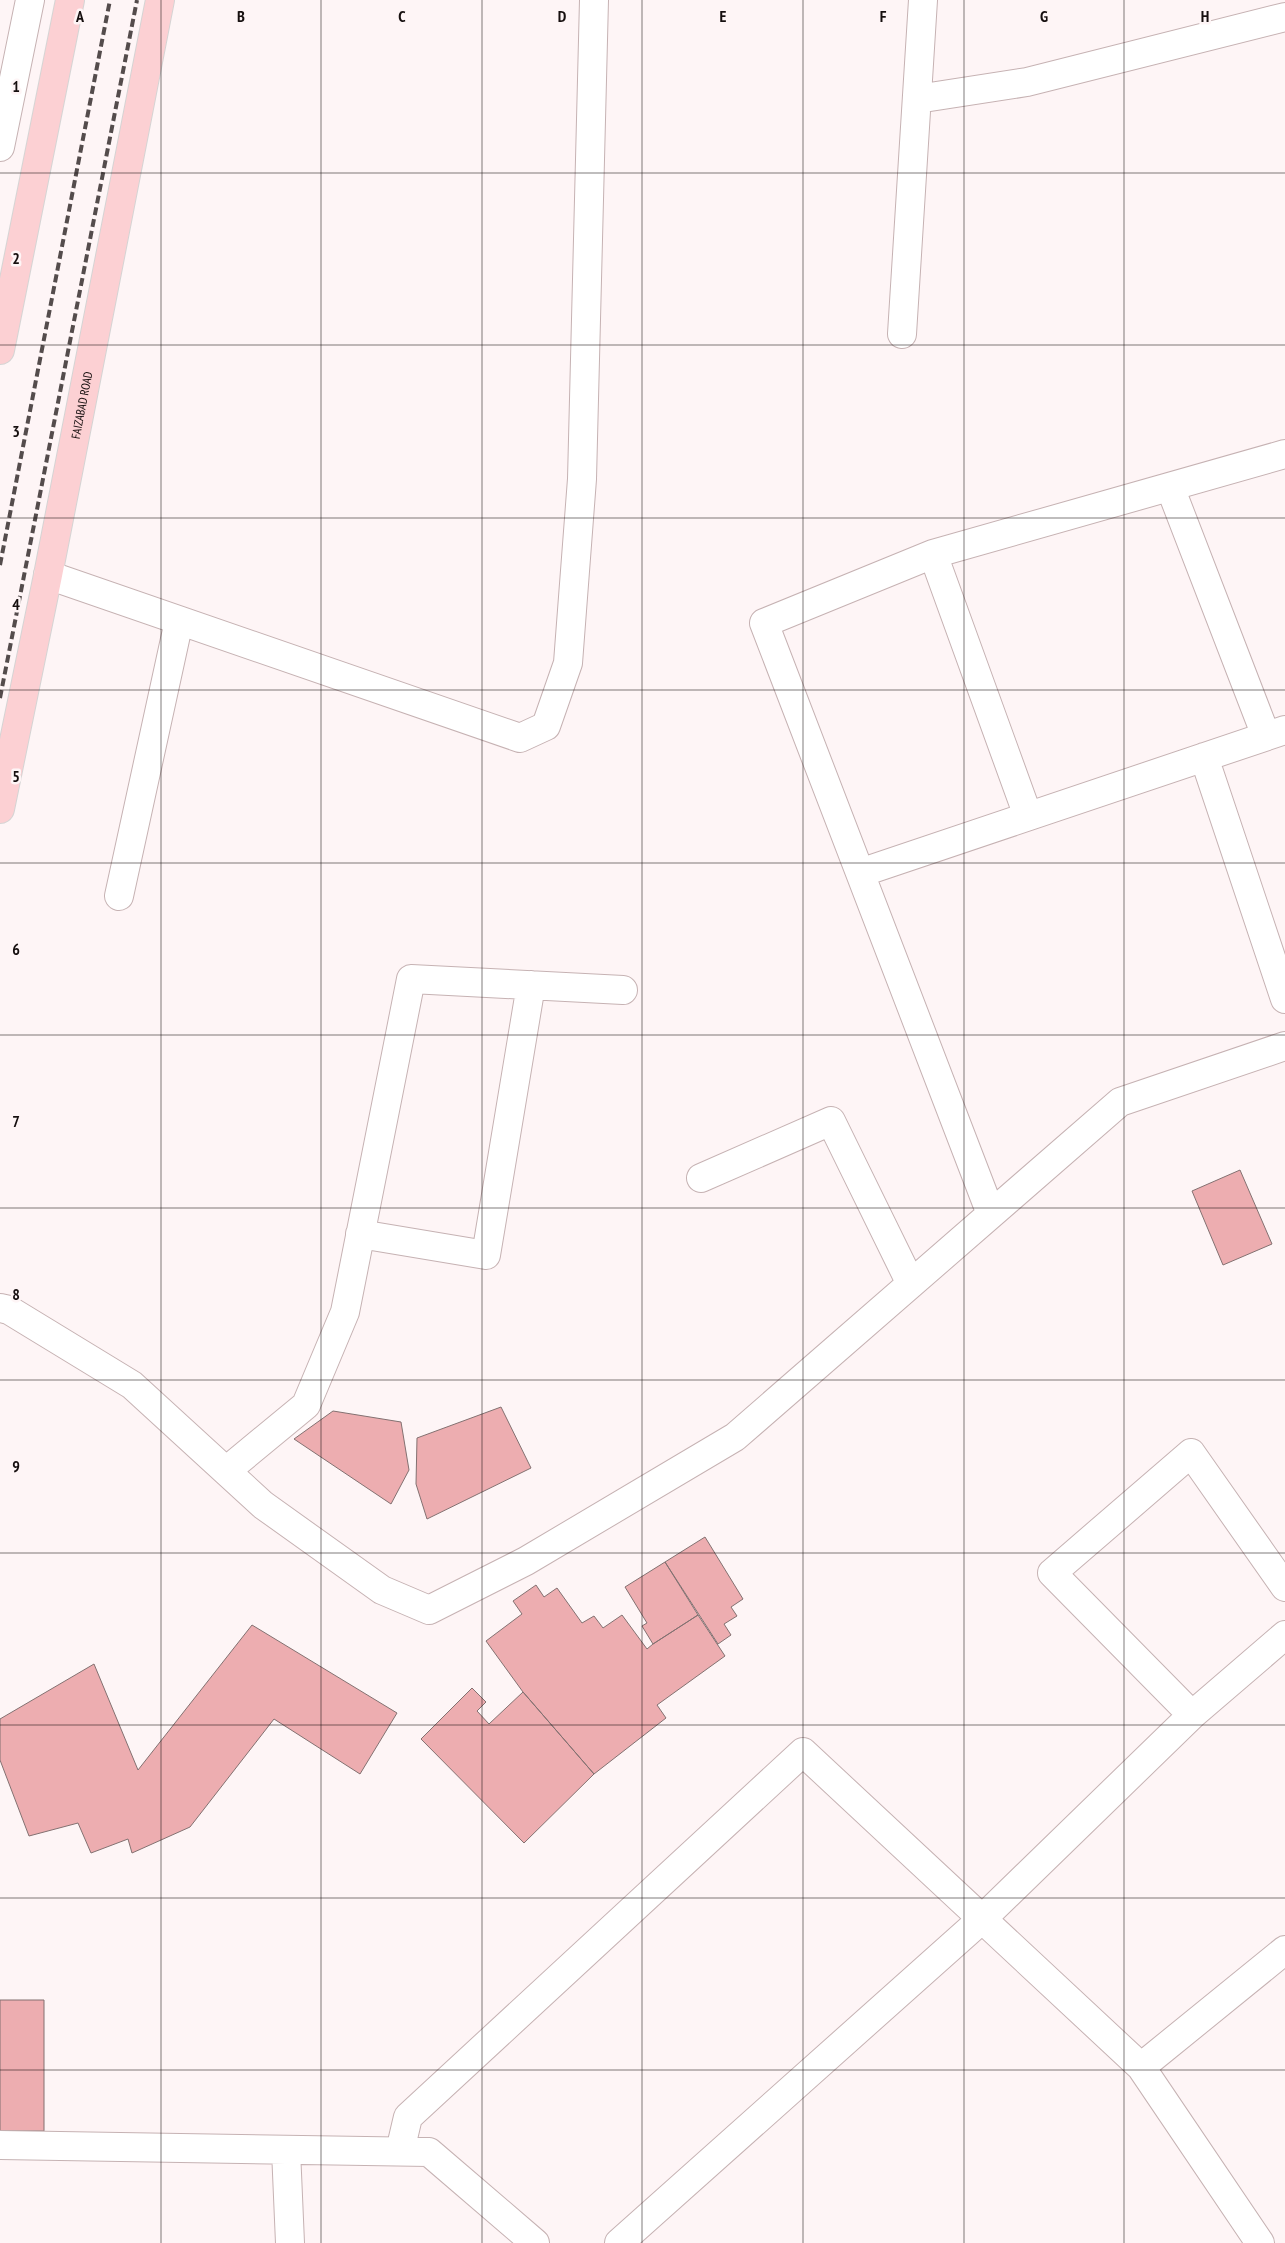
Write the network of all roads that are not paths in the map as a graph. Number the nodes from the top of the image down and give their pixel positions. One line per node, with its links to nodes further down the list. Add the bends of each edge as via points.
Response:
1 (30, 0): 8 (street)
2 (70, 0): 10 (main road)
3 (160, 0): 14 (main road, FAIZABAD ROAD)
4 (594, 0): 15 (street, via 582,479 568,663 546,726 520,738)
5 (922, 0): 7 (street)
6 (1285, 17): 7 (street, via 1027,82)
7 (916, 99): 9 (street)
8 (0, 147)
9 (902, 334)
10 (0, 350)
11 (1285, 454): 12 (street)
12 (1170, 486): 13 (street); 16 (street)
13 (933, 554): 19 (street); 20 (street, via 764,624)
14 (48, 576): 15 (street); 18 (main road, FAIZABAD ROAD)
15 (179, 621): 21 (street)
16 (1276, 733): 17 (street)
17 (1204, 757): 19 (street); 24 (street)
18 (0, 809)
19 (1028, 816): 20 (street)
20 (860, 873): 27 (street)
21 (119, 896)
22 (531, 985): 23 (street); 28 (street, via 411,979); 28 (street, via 486,1256)
23 (622, 990)
24 (1285, 999)
25 (1285, 1046): 27 (street, via 1120,1102)
26 (701, 1178): 29 (street, via 831,1121)
27 (991, 1214): 29 (street)
28 (360, 1234): 31 (street, via 345,1312 306,1404)
29 (911, 1284): 31 (street, via 735,1437 526,1561 430,1610 382,1590 263,1505)
30 (0, 1308): 31 (street, via 9,1310 132,1385)
31 (226, 1472)
32 (1285, 1587): 34 (street, via 1191,1453 1052,1573)
33 (1285, 1635): 34 (street)
34 (1192, 1715): 35 (street)
35 (982, 1919): 37 (street); 40 (street, via 803,1752 408,2117); 43 (street)
36 (1285, 1950): 37 (street)
37 (1141, 2067): 44 (street)
38 (0, 2144): 39 (street)
39 (286, 2150): 40 (street); 41 (street)
40 (400, 2151): 42 (street, via 429,2152)
41 (290, 2243)
42 (535, 2243)
43 (619, 2243)
44 (1260, 2243)

